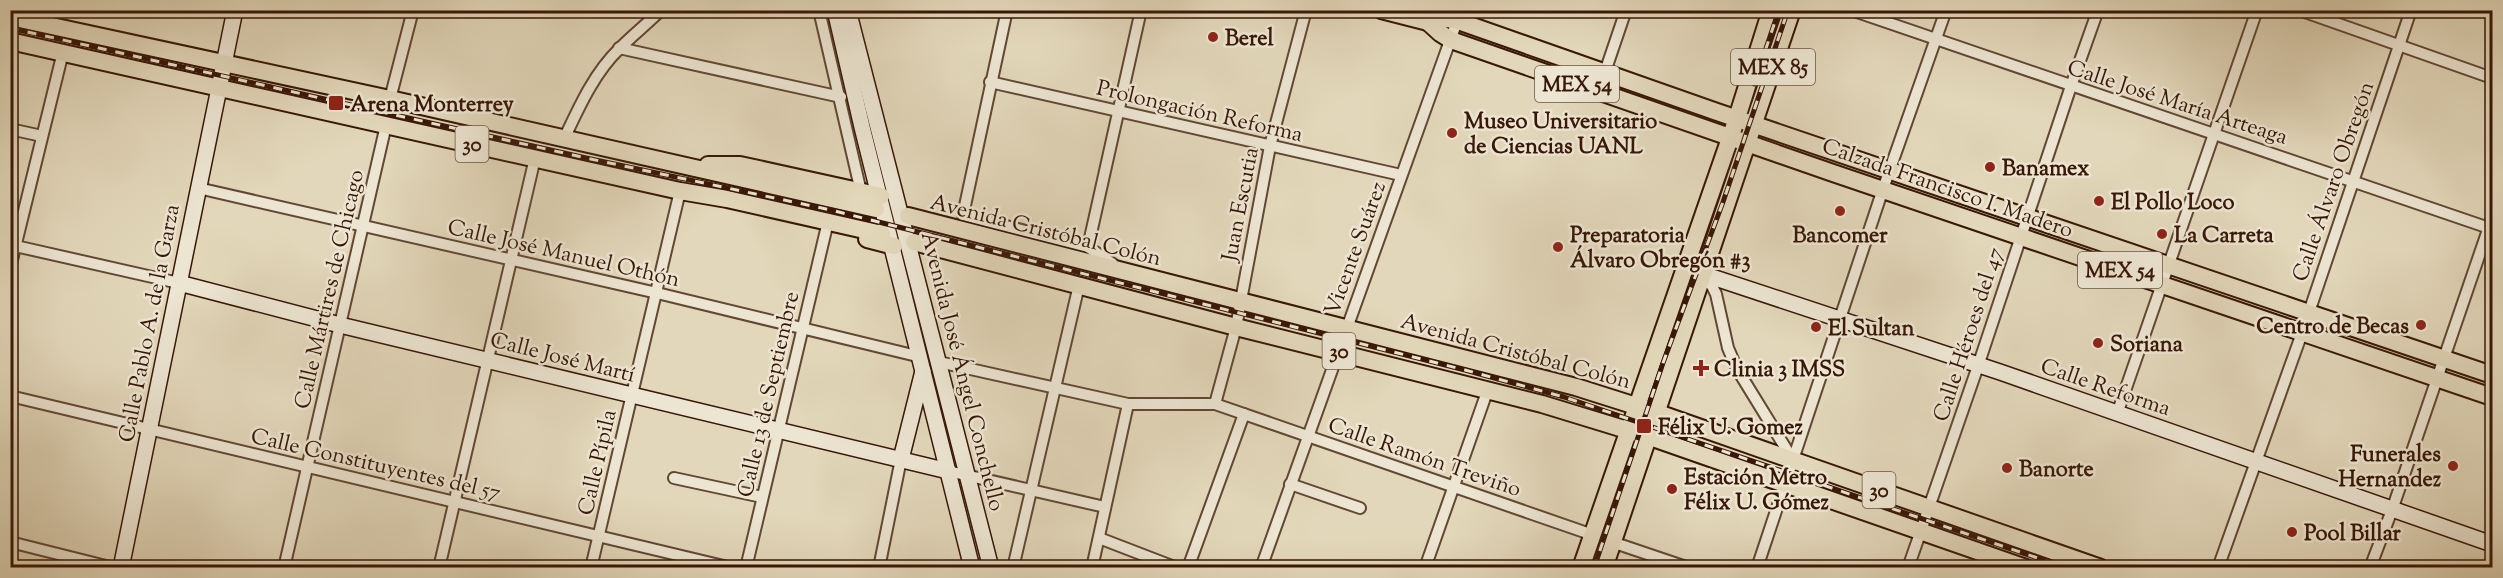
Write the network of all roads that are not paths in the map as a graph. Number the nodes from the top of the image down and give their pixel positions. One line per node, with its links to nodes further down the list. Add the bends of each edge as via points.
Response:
1 (234, 10): 29 (street)
2 (413, 10): 36 (street)
3 (661, 10): 27 (street)
4 (819, 10): 35 (street)
5 (836, 10): 57 (street, Avenida José Ángel Conchello)
6 (848, 10): 65 (street, Avenida José Ángel Conchello)
7 (1007, 10): 32 (street)
8 (1141, 10): 37 (street)
9 (1306, 10): 47 (street, Juan Escutia)
10 (1381, 10): 22 (main road, Calzada Francisco I. Madero / MEX 54)
11 (1626, 10): 30 (street)
12 (1771, 10): 38 (main road, MEX 85)
13 (1792, 10): 39 (main road, MEX 85)
14 (1851, 10): 25 (street, Calle José María Arteaga)
15 (1946, 10): 25 (street)
16 (2098, 10): 33 (street, Calle Héroes del 47)
17 (2257, 10): 42 (street)
18 (2299, 10): 26 (street)
19 (2411, 10): 26 (street, Calle Álvaro Obregón)
20 (1453, 15): 22 (main road, Calzada Francisco I. Madero / MEX 54); 23 (street, Vicente Suárez); 30 (main road, Calzada Francisco I. Madero / MEX 54)
21 (10, 17): 29 (main road, 30)
22 (1428, 22): 23 (main road, Calzada Francisco I. Madero / MEX 54)
23 (1451, 40): 44 (main road, Calzada Francisco I. Madero / MEX 54); 51 (street, Vicente Suárez)
24 (10, 41): 28 (main road, 30)
25 (1936, 41): 33 (street, Calle José María Arteaga); 50 (street)
26 (2399, 45): 31 (street); 52 (street, Calle Álvaro Obregón)
27 (619, 48): 35 (street); 45 (street, via 584,97)
28 (63, 52): 34 (main road, 30); 43 (street)
29 (223, 64): 34 (street); 36 (main road, 30)
30 (1605, 72): 38 (main road, Calzada Francisco I. Madero / MEX 54)
31 (2493, 78)
32 (990, 82): 37 (street, Prolongación Reforma); 67 (street, via 963,213)
33 (2071, 86): 42 (street, Calle José María Arteaga); 59 (street, Calle Héroes del 47)
34 (217, 87): 40 (main road, 30); 53 (street, Calle Pablo A. de la Garza)
35 (841, 97): 56 (street)
36 (390, 99): 45 (main road, 30)
37 (1118, 111): 47 (street, Prolongación Reforma); 67 (street)
38 (1737, 118): 39 (main road, Calzada Francisco I. Madero / MEX 54); 44 (main road, MEX 85)
39 (1754, 124): 46 (main road); 50 (main road, Calzada Francisco I. Madero / MEX 54)
40 (386, 125): 48 (main road, 30); 61 (street, Calle Mártires de Chicago)
41 (10, 129): 43 (street)
42 (2214, 134): 52 (street, Calle José María Arteaga); 69 (street)
43 (42, 136): 66 (street)
44 (1731, 137): 46 (main road, Calzada Francisco I. Madero / MEX 54); 100 (main road, MEX 85)
45 (564, 139): 48 (main road); 49 (main road, 30)
46 (1748, 143): 54 (main road, Calzada Francisco I. Madero / MEX 54); 72 (main road)
47 (1270, 146): 51 (street, Prolongación Reforma); 77 (street, Juan Escutia)
48 (535, 159): 55 (main road, 30); 68 (street)
49 (687, 166): 56 (main road, via 740,165); 57 (main road, 30)
50 (1890, 169): 54 (street); 59 (main road, Calzada Francisco I. Madero / MEX 54)
51 (1401, 175): 83 (street, Vicente Suárez)
52 (2352, 181): 60 (street, Calle José María Arteaga); 78 (street, Calle Álvaro Obregón)
53 (198, 188): 61 (street, Calle José Manuel Othón); 73 (street, Calle Pablo A. de la Garza)
54 (1883, 189): 63 (main road, Calzada Francisco I. Madero / MEX 54); 79 (street)
55 (680, 191): 62 (main road); 64 (main road, 30); 76 (street, Calle Pípila)
56 (861, 192): 57 (main road)
57 (879, 202): 64 (street, Avenida José Ángel Conchello)
58 (908, 216): 71 (main road, Avenida Cristóbal Colón / 30)
59 (2027, 216): 63 (street, Calle Héroes del 47); 69 (main road, Calzada Francisco I. Madero / MEX 54)
60 (2491, 225): 86 (street)
61 (363, 226): 68 (street, Calle José Manuel Othón); 80 (street, Calle Mártires de Chicago)
62 (826, 230): 64 (main road); 82 (street, Calle 13 de Septiembre)
63 (2020, 236): 74 (main road, Calzada Francisco I. Madero / MEX 54); 90 (street, Calle Héroes del 47)
64 (888, 240): 88 (street, Avenida José Ángel Conchello)
65 (912, 245): 75 (main road, Avenida Cristóbal Colón / 30); 89 (street, Avenida José Ángel Conchello)
66 (13, 246): 70 (street); 73 (street, Calle José Martí)
67 (1088, 247): 71 (street)
68 (511, 260): 76 (street, Calle José Manuel Othón); 87 (street)
69 (2169, 264): 74 (street); 78 (main road, Calzada Francisco I. Madero / MEX 54)
70 (10, 268)
71 (1125, 272): 77 (main road, Avenida Cristóbal Colón / 30)
72 (1703, 275): 79 (street, Calle Reforma); 101 (main road); 110 (street, via 1716,294 1728,348 1737,369)
73 (179, 283): 80 (street, Calle José Martí); 104 (street, Calle Pablo A. de la Garza)
74 (2162, 284): 84 (main road, Calzada Francisco I. Madero / MEX 54); 103 (street)
75 (1078, 285): 81 (main road, Avenida Cristóbal Colón / 30); 93 (street)
76 (657, 293): 82 (street, Calle José Manuel Othón); 96 (street, Calle Pípila)
77 (1239, 302): 81 (street, Juan Escutia); 83 (main road, Avenida Cristóbal Colón / 30)
78 (2309, 311): 84 (street, Calle Álvaro Obregón); 86 (main road, Calzada Francisco I. Madero / MEX 54)
79 (1840, 321): 90 (street, Calle Reforma); 110 (street)
80 (340, 325): 87 (street, Calle José Martí); 112 (street, Calle Mártires de Chicago)
81 (1236, 327): 85 (main road, Avenida Cristóbal Colón / 30); 99 (street, Juan Escutia)
82 (802, 328): 88 (street, Calle José Manuel Othón); 105 (street, Calle 13 de Septiembre)
83 (1346, 328): 85 (street, Vicente Suárez); 100 (main road, Avenida Cristóbal Colón / 30)
84 (2302, 333): 92 (main road, Calzada Francisco I. Madero / MEX 54); 111 (street, Calle Álvaro Obregón)
85 (1338, 351): 94 (main road, Avenida Cristóbal Colón / 30); 107 (street, Vicente Suárez)
86 (2443, 359): 91 (main road, Calzada Francisco I. Madero / MEX 54); 92 (street)
87 (488, 360): 96 (street, Calle José Martí); 121 (street)
88 (922, 362): 109 (street); 113 (street, Avenida José Ángel Conchello)
89 (939, 362): 93 (street, Calle Ramón Treviño); 114 (street, Avenida José Ángel Conchello)
90 (1978, 366): 103 (street, Calle Reforma); 124 (street, Calle Héroes del 47)
91 (2493, 375)
92 (2437, 378): 97 (main road, Calzada Francisco I. Madero / MEX 54); 125 (street)
93 (1055, 388): 98 (street, Calle Ramón Treviño); 119 (street)
94 (1488, 389): 106 (main road, Avenida Cristóbal Colón / 30); 118 (street)
95 (10, 396): 104 (street, Calle Constituyentes del 57)
96 (632, 396): 105 (street, Calle José Martí); 128 (street, Calle Pípila)
97 (2493, 397)
98 (1128, 404): 99 (street, Calle Ramón Treviño); 122 (street)
99 (1215, 405): 102 (street, Calle Ramón Treviño)
100 (1636, 405): 101 (main road, Avenida Cristóbal Colón / 30); 106 (main road, MEX 85)
101 (1658, 413): 108 (main road); 110 (main road, Avenida Cristóbal Colón / 30)
102 (1244, 414): 107 (street, Calle Ramón Treviño); 147 (street)
103 (2116, 414): 111 (street, Calle Reforma)
104 (151, 429): 112 (street, Calle Constituyentes del 57); 135 (street, Calle Pablo A. de la Garza)
105 (778, 430): 109 (street, Calle José Martí); 120 (street, Calle 13 de Septiembre)
106 (1628, 430): 108 (main road, Avenida Cristóbal Colón / 30); 127 (main road, MEX 85)
107 (1307, 436): 116 (street, Vicente Suárez); 118 (street, Calle Ramón Treviño)
108 (1650, 437): 117 (main road, Avenida Cristóbal Colón / 30); 131 (main road)
109 (901, 459): 113 (street, Calle José Martí); 141 (street)
110 (1794, 460): 117 (street); 124 (main road, Avenida Cristóbal Colón / 30)
111 (2255, 461): 125 (street, Calle Reforma); 157 (street, Calle Álvaro Obregón)
112 (307, 466): 121 (street, Calle Constituyentes del 57); 136 (street, Calle Mártires de Chicago)
113 (948, 471): 114 (street, Calle José Martí); 142 (street, Avenida José Ángel Conchello)
114 (968, 477): 119 (street, Calle José Martí); 143 (street, Avenida José Ángel Conchello)
115 (674, 478): 120 (street)
116 (1290, 484): 123 (street); 148 (street, Vicente Suárez)
117 (1786, 484): 126 (main road, Avenida Cristóbal Colón / 30); 153 (street)
118 (1454, 485): 127 (street, Calle Ramón Treviño); 149 (street)
119 (1031, 491): 122 (street, Calle José Martí); 144 (street)
120 (762, 497): 140 (street, Calle 13 de Septiembre)
121 (455, 501): 128 (street, Calle Constituyentes del 57); 137 (street)
122 (1105, 507): 129 (street)
123 (1360, 508)
124 (1929, 508): 126 (street, Calle Héroes del 47); 156 (main road, Avenida Cristóbal Colón / 30)
125 (2392, 510): 132 (street, Calle Reforma); 158 (street)
126 (1921, 531): 154 (street, Calle Héroes del 47); 155 (main road, Avenida Cristóbal Colón / 30)
127 (1593, 535): 150 (main road, MEX 85)
128 (599, 536): 138 (street, Calle Pípila); 139 (street, Calle Constituyentes del 57)
129 (1098, 538): 145 (street); 146 (street)
130 (10, 542): 134 (street)
131 (1612, 542): 133 (street); 151 (main road)
132 (2493, 544)
133 (1660, 562): 152 (street)
134 (114, 567)
135 (121, 567)
136 (284, 567)
137 (439, 567)
138 (591, 567)
139 (732, 567)
140 (746, 567)
141 (879, 567)
142 (972, 567)
143 (991, 567)
144 (1013, 567)
145 (1092, 567)
146 (1177, 567)
147 (1188, 567)
148 (1262, 567)
149 (1425, 567)
150 (1581, 567)
151 (1604, 567)
152 (1689, 567)
153 (1757, 567)
154 (1908, 567)
155 (2026, 567)
156 (2101, 567)
157 (2218, 567)
158 (2370, 567)

